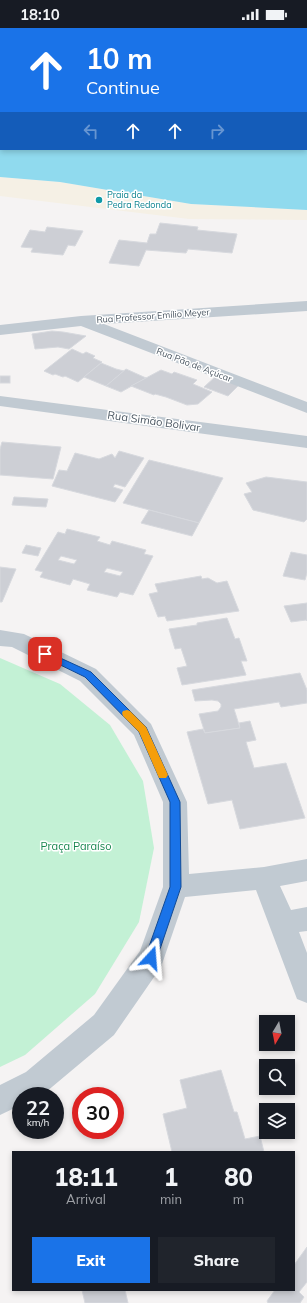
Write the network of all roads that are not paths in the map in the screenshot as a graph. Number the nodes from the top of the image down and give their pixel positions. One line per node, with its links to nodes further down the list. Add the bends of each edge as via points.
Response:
1 (307, 306): 2 (street, Rua Professor Emílio Meyer)
2 (81, 321): 3 (street, Rua Professor Emílio Meyer); 5 (street, Rua Pão de Açúcar)
3 (0, 330)
4 (0, 401): 6 (street, Rua Simão Bolivar)
5 (307, 408)
6 (307, 442)
7 (0, 638): 10 (street, via 16,640 88,675 143,730 175,802)
8 (307, 870): 9 (street)
9 (264, 878): 10 (street); 11 (street, via 272,901)
10 (176, 887): 13 (street, via 151,958 104,1025 36,1082)
11 (295, 921): 12 (street)
12 (307, 990)
13 (0, 1100)

